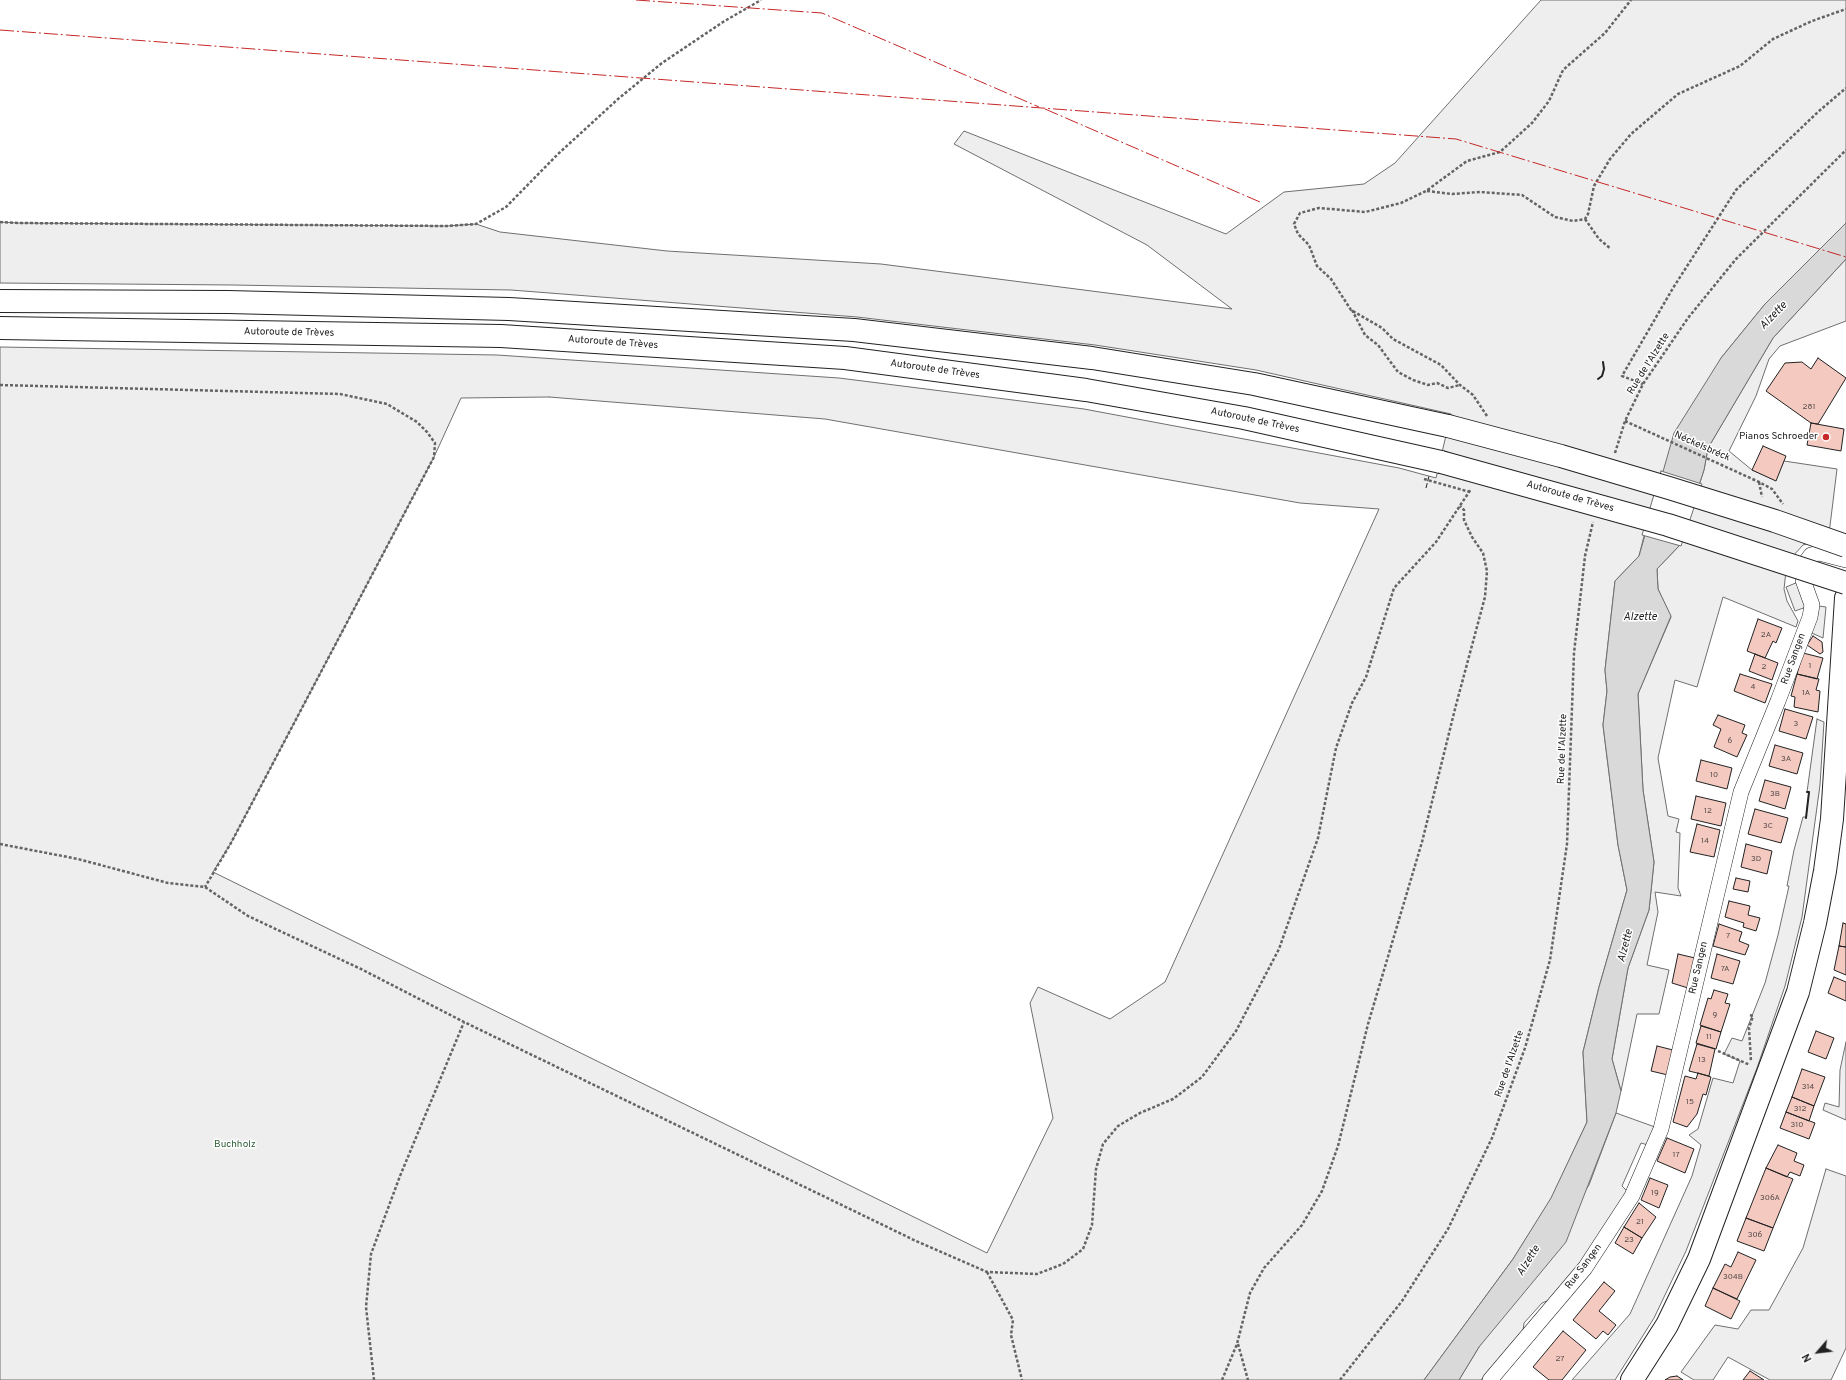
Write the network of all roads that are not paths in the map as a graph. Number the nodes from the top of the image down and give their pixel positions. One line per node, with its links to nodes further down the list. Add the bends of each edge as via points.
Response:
1 (0, 302): 3 (main road, bridge, via 228,302 509,309 854,330 1092,358 1254,384 1448,426 1662,486)
2 (0, 328): 5 (main road, Autoroute de Trèves, bridge, via 501,336 845,358 1086,390 1244,418 1441,462 1668,525)
3 (1846, 546)
4 (1846, 560): 7 (street, Rue Sangen, via 1819,553 1811,555 1805,563 1803,580 1812,605 1810,617 1741,792 1661,1129 1632,1196 1585,1268)
5 (1846, 583)
6 (1846, 598): 8 (main road, via 1832,819 1817,916 1798,992 1699,1259 1667,1325)
7 (1490, 1380)
8 (1632, 1380)

